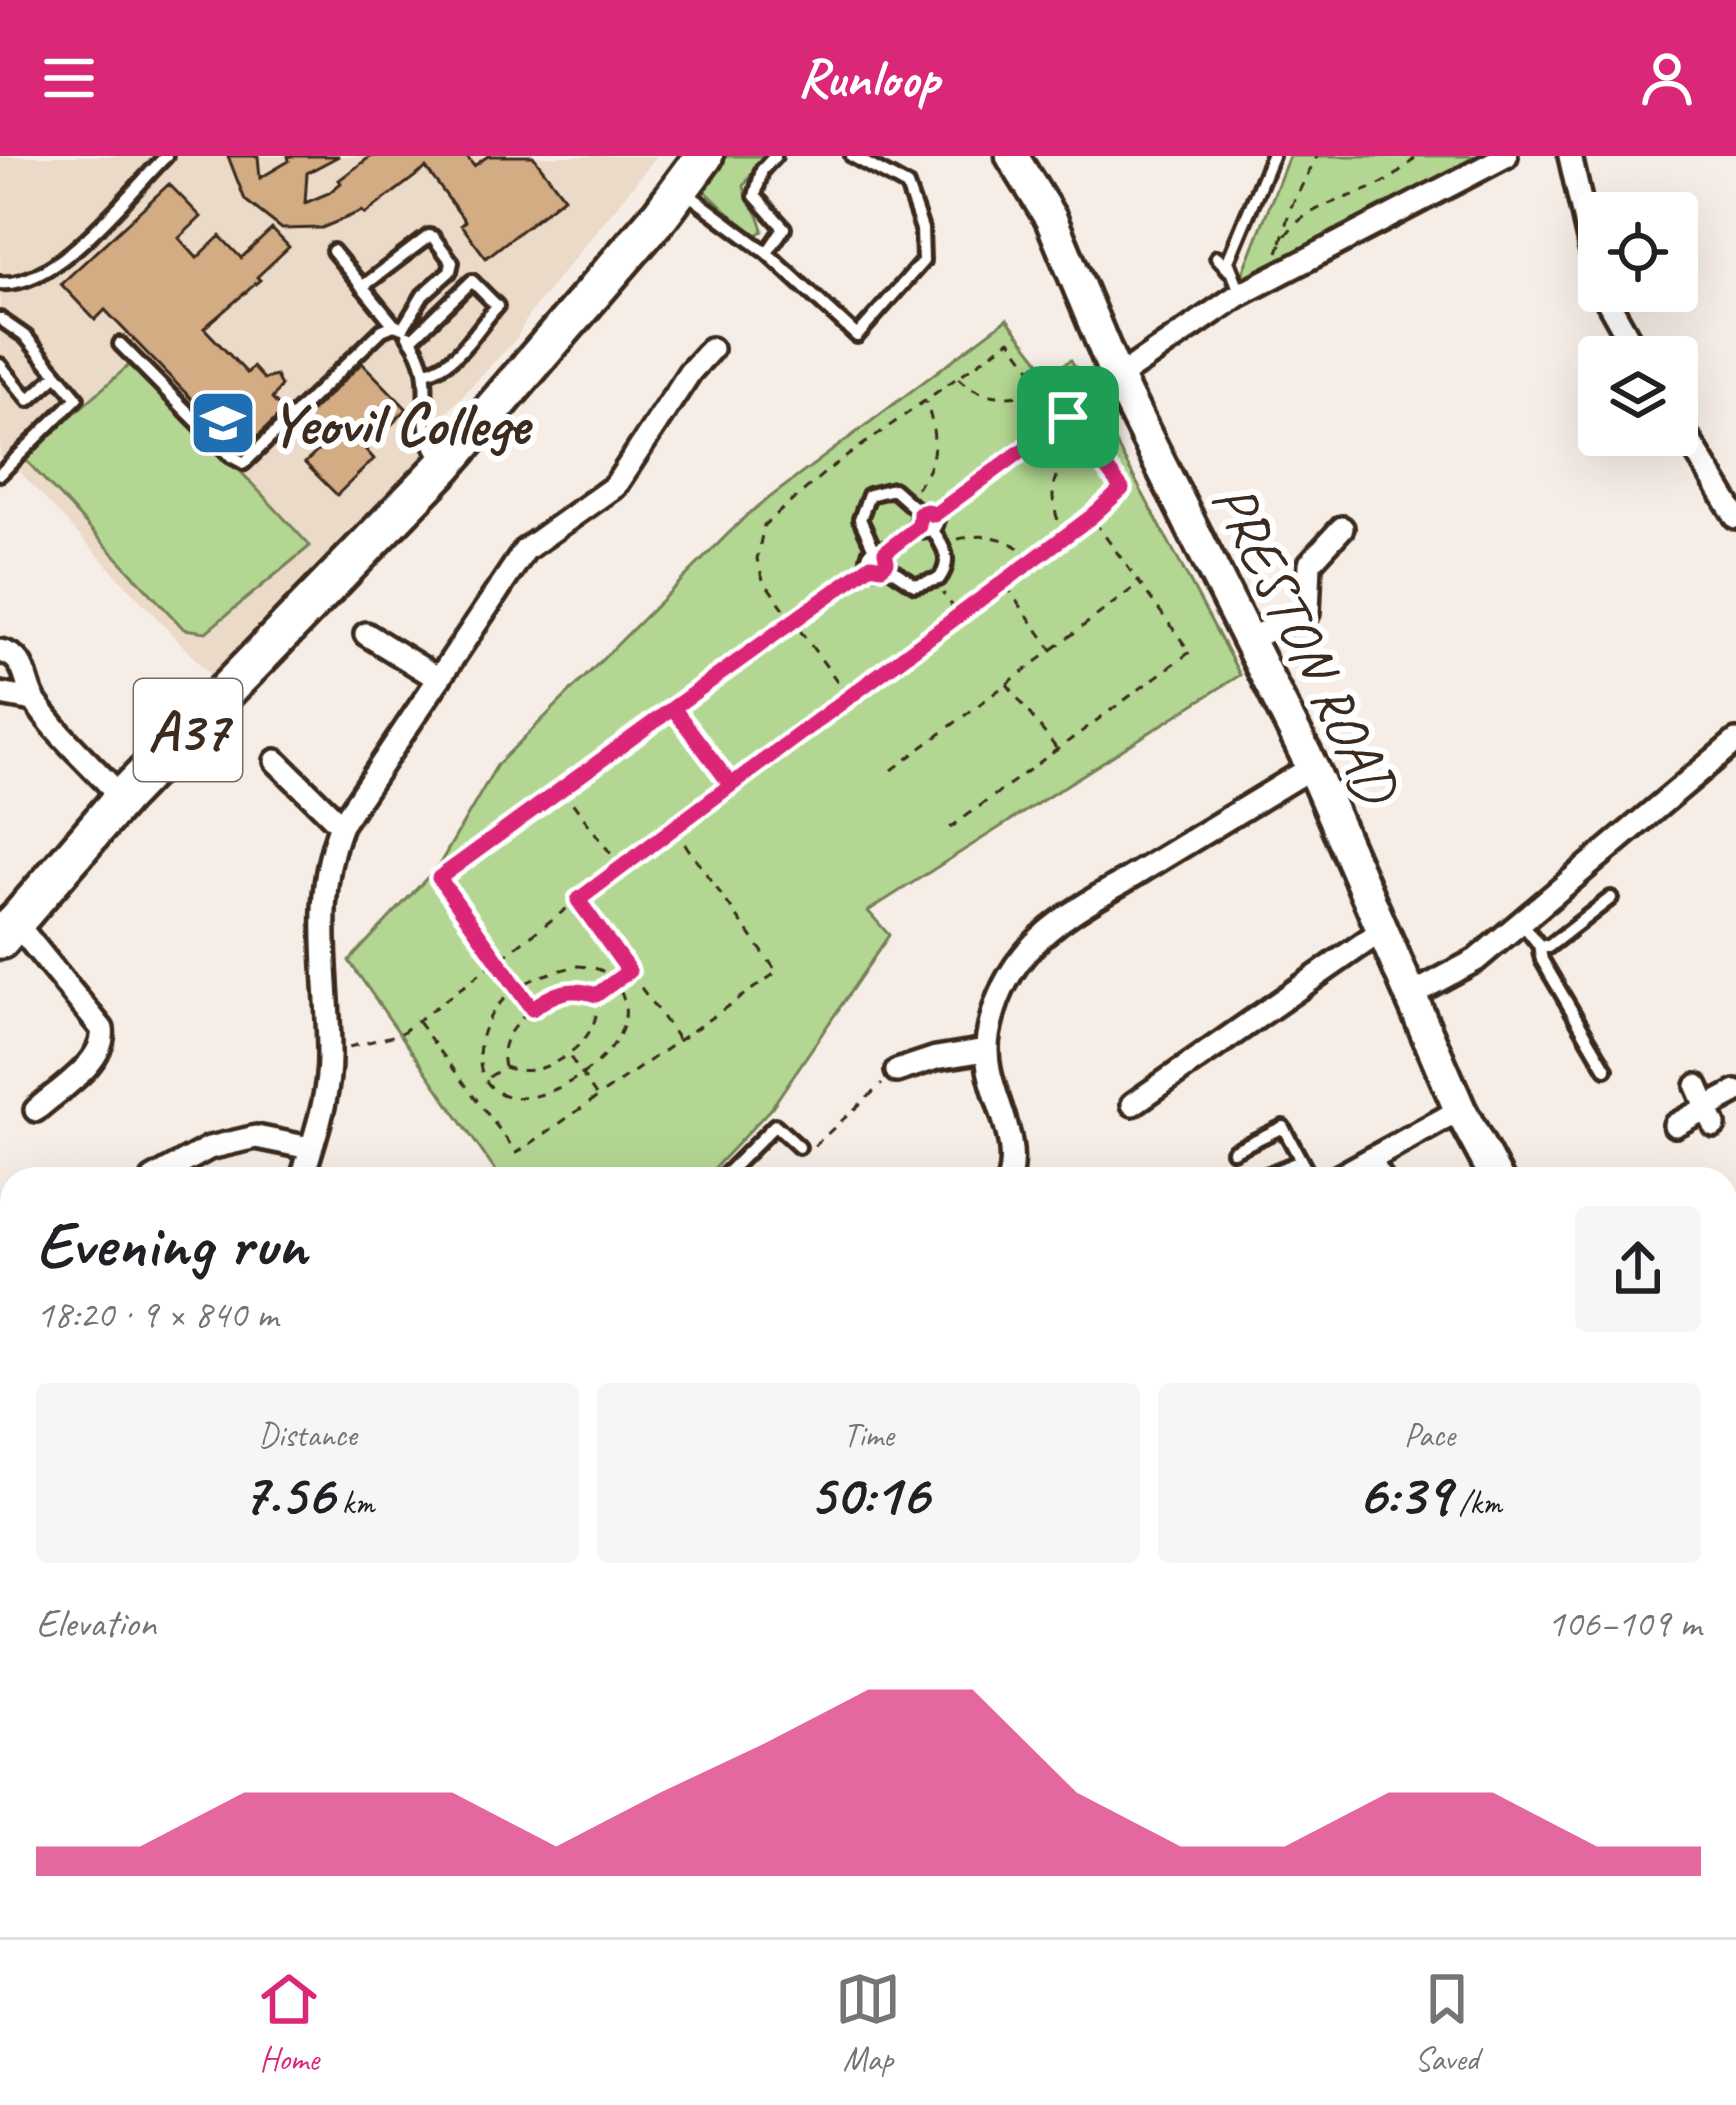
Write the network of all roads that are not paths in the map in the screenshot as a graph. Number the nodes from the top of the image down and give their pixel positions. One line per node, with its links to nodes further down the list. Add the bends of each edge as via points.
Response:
1 (166, 156): 15 (lane, via 42,275)
2 (704, 156): 9 (highway, A37)
3 (775, 156): 12 (lane, via 755,196 784,228)
4 (852, 156): 12 (lane, via 907,186 923,261 856,336)
5 (1012, 156): 27 (street, PRESTON ROAD, via 1051,219)
6 (1272, 156): 14 (lane)
7 (1506, 156): 17 (street)
8 (1570, 156): 10 (street)
9 (681, 189): 12 (lane); 29 (highway, A37)
10 (1578, 192)
11 (333, 250): 16 (lane)
12 (766, 253)
13 (1216, 257): 14 (lane)
14 (1229, 270): 17 (lane)
15 (3, 284): 18 (lane)
16 (362, 287): 20 (lane); 20 (lane, via 434,237 450,271)
17 (1241, 294): 27 (street)
18 (0, 297)
19 (0, 319): 26 (lane)
20 (399, 327): 21 (lane); 22 (lane, via 382,330 244,463)
21 (411, 340): 25 (lane); 25 (lane, via 472,281 497,306 468,344)
22 (120, 344)
23 (711, 349): 39 (street, via 615,486 525,550)
24 (0, 364): 26 (lane, via 29,400)
25 (426, 372): 29 (lane, via 423,429)
26 (57, 375): 30 (lane, via 77,398)
27 (1117, 378): 31 (lane); 37 (street, PRESTON ROAD)
28 (1698, 455): 32 (street)
29 (444, 466): 45 (highway, A37)
30 (0, 474)
31 (924, 518): 34 (lane); 34 (lane, via 885,488 869,494 860,519); 34 (lane, via 936,522 947,564 935,582 915,586)
32 (1736, 518)
33 (1342, 528): 37 (street, via 1310,563 1308,613)
34 (881, 555): 35 (lane, via 868,556)
35 (871, 565)
36 (366, 634): 39 (street)
37 (1246, 640): 44 (street, PRESTON ROAD)
38 (0, 651): 41 (street, via 21,664)
39 (439, 679): 46 (street)
40 (0, 694): 41 (street)
41 (33, 700): 45 (street)
42 (1736, 741): 48 (street)
43 (276, 761): 46 (street)
44 (1312, 766): 50 (street, PRESTON ROAD); 53 (street, via 1033,944 993,1007)
45 (122, 798): 49 (highway, A37)
46 (341, 825): 62 (street, via 322,901 329,1052 323,1114)
47 (1611, 898): 51 (lane)
48 (1521, 922): 51 (lane); 52 (street, via 1476,960)
49 (5, 927): 58 (street, via 104,1040)
50 (1382, 931): 52 (street, PRESTON ROAD); 57 (street)
51 (1540, 945): 54 (lane)
52 (1413, 994): 59 (street, PRESTON ROAD)
53 (986, 1050): 55 (street); 69 (street)
54 (1606, 1069)
55 (897, 1071)
56 (1736, 1092): 60 (street)
57 (1133, 1104)
58 (36, 1110)
59 (1460, 1110): 64 (street); 74 (street, PRESTON ROAD)
60 (1676, 1125)
61 (799, 1147): 68 (lane, via 776,1124)
62 (310, 1148): 66 (street, via 256,1137); 67 (street)
63 (1232, 1151): 65 (lane, via 1283,1127)
64 (1375, 1157): 72 (street); 73 (lane)
65 (1301, 1161): 70 (lane); 71 (lane)
66 (175, 1167)
67 (305, 1167)
68 (733, 1167)
69 (1012, 1167)
70 (1286, 1167)
71 (1304, 1167)
72 (1357, 1167)
73 (1380, 1167)
74 (1491, 1167)

